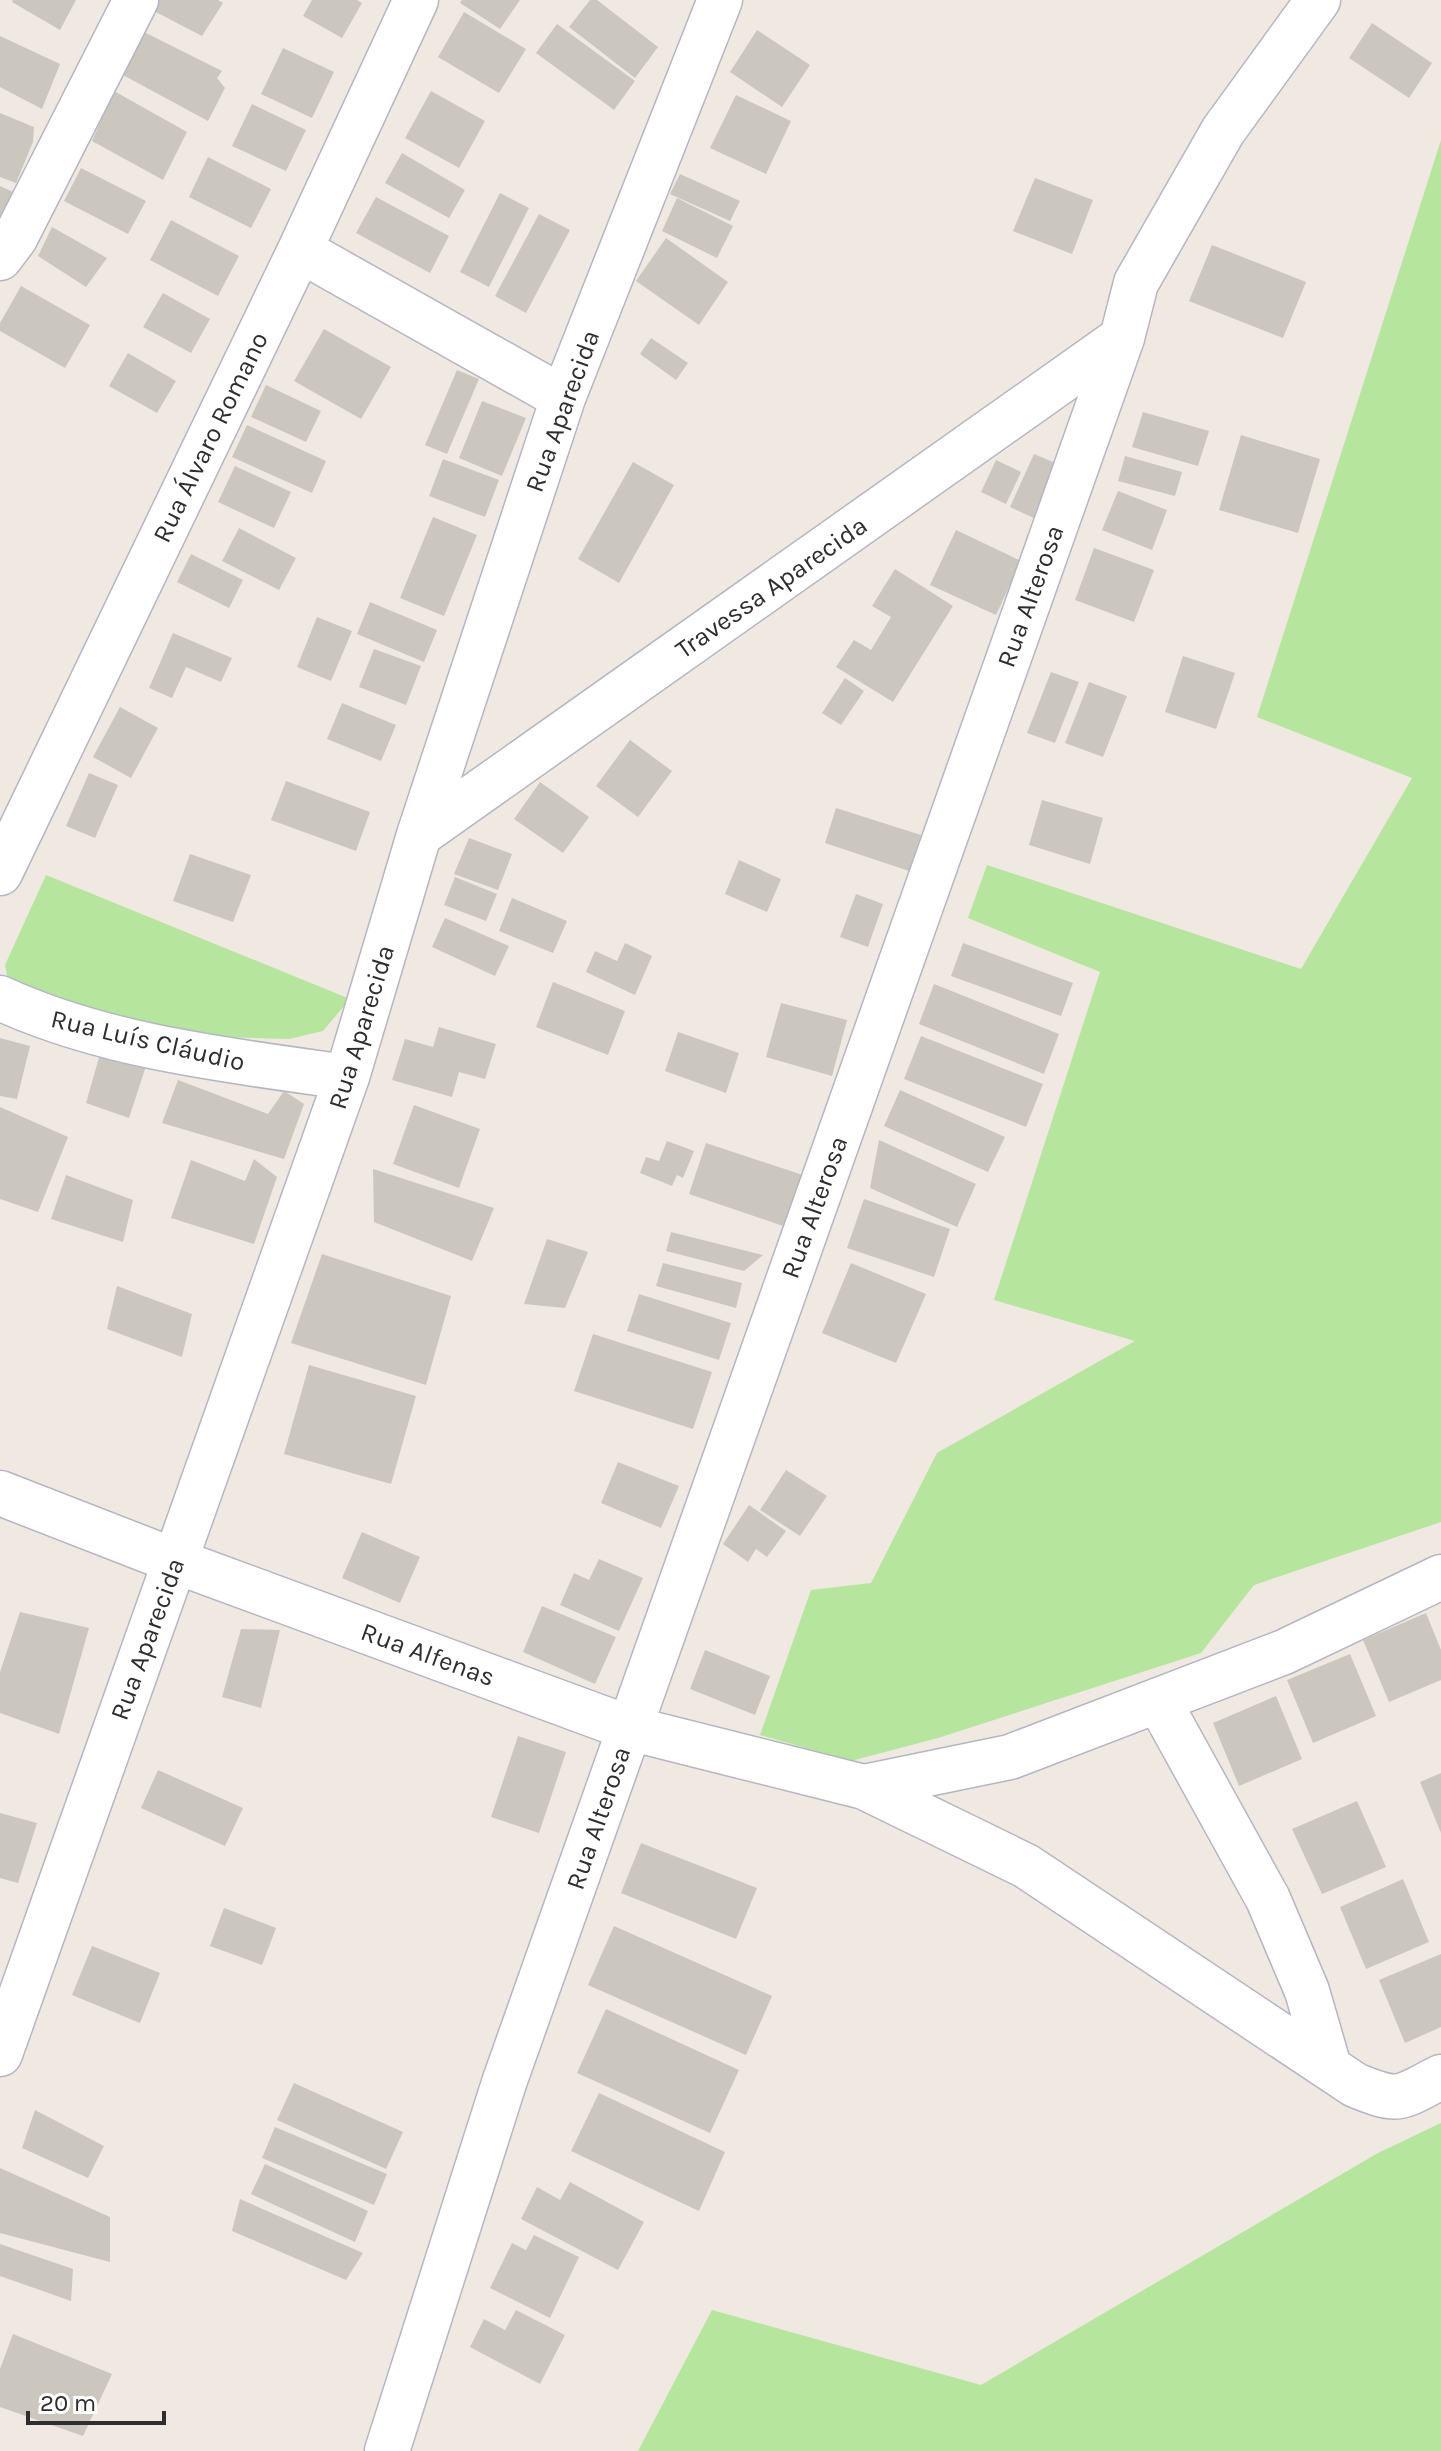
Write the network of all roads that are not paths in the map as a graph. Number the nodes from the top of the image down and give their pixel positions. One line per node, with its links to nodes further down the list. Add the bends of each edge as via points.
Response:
1 (136, 0): 6 (street)
2 (1318, 0): 7 (street, Rua Alterosa, via 1223,131 1136,283)
3 (414, 1): 5 (street, Rua Álvaro Romano)
4 (710, 4): 8 (street, Rua Aparecida)
5 (300, 250): 8 (street); 10 (street, Rua Álvaro Romano)
6 (0, 258)
7 (1122, 338): 9 (street, Travessa Aparecida); 17 (street, Rua Alterosa)
8 (563, 398): 9 (street, Rua Aparecida)
9 (419, 835): 12 (street, Rua Aparecida)
10 (0, 873)
11 (0, 998): 12 (street, Rua Luís Cláudio, via 39,1016 191,1055)
12 (347, 1077): 14 (street, Rua Aparecida)
13 (0, 1493): 14 (street, Rua Alfenas)
14 (175, 1561): 17 (street, Rua Alfenas); 19 (street, Rua Aparecida)
15 (1441, 1578): 16 (street, via 1284,1652)
16 (1158, 1700): 18 (street, via 1010,1757); 20 (street, via 1268,1899 1307,1991)
17 (629, 1728): 18 (street, Rua Alfenas); 22 (street, Rua Alterosa, via 504,2083)
18 (864, 1787): 20 (street, via 1026,1866)
19 (0, 2054)
20 (1329, 2067): 21 (street, via 1355,2085 1399,2098)
21 (1441, 2077)
22 (387, 2451)

